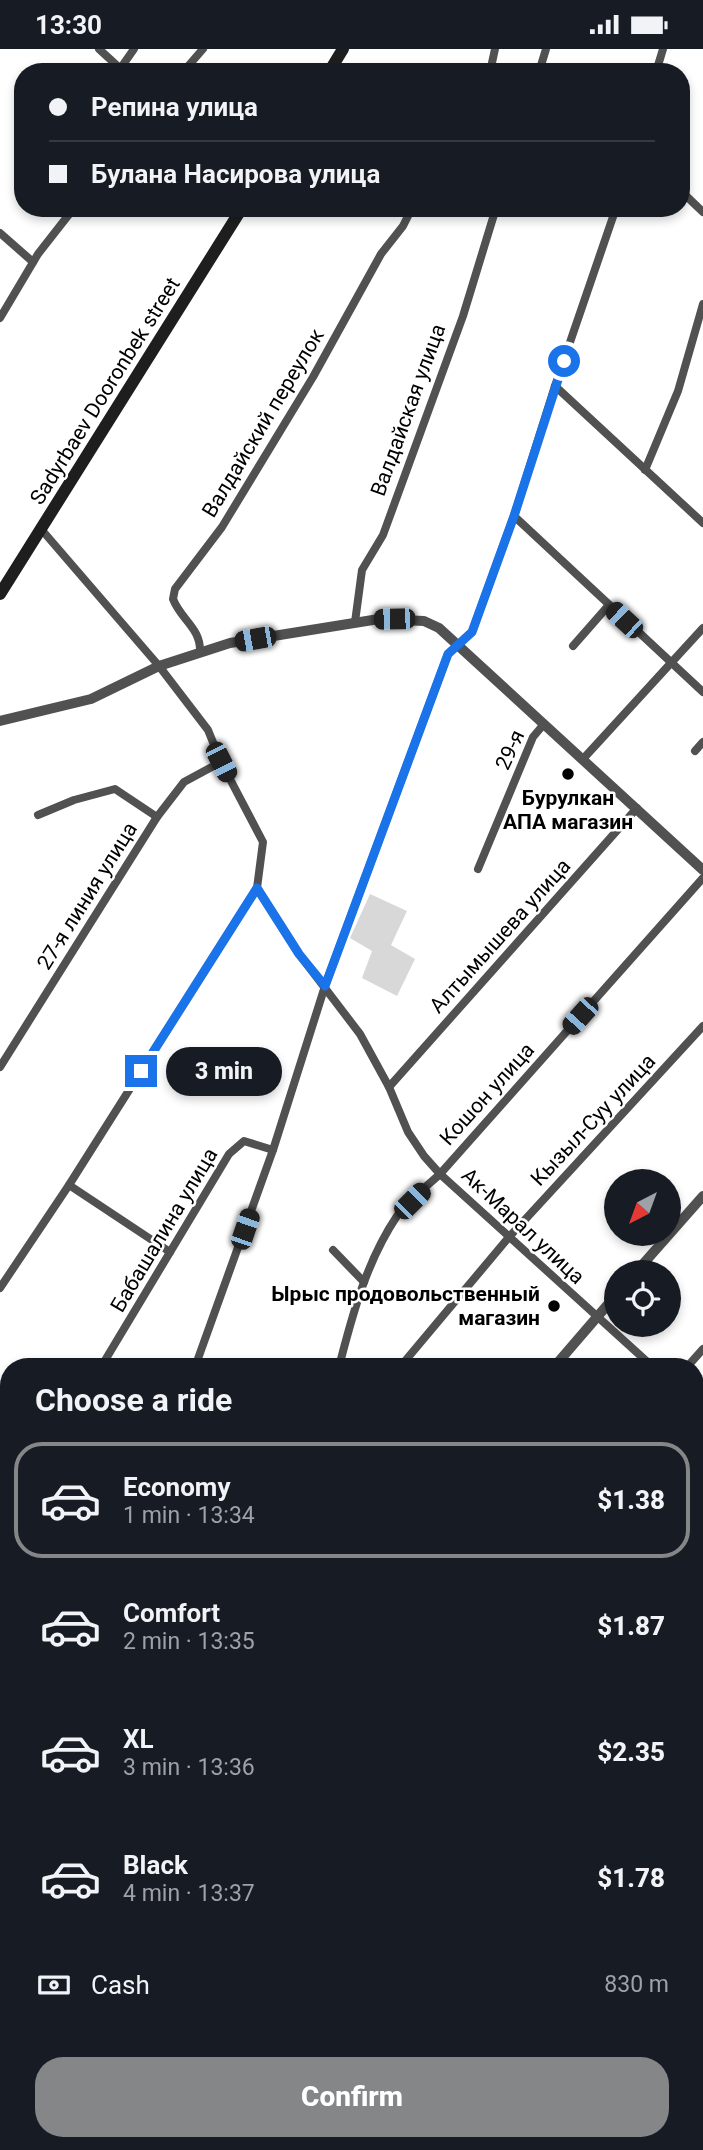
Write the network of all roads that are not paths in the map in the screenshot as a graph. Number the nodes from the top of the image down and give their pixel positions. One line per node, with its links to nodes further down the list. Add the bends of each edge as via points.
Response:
1 (99, 49): 3 (street)
2 (203, 49): 4 (street)
3 (114, 63)
4 (191, 63)
5 (690, 200): 6 (street)
6 (703, 212)
7 (67, 217): 13 (street)
8 (236, 217): 20 (main road, Sadyrbaev Dooronbek street)
9 (407, 217): 27 (street, Валдайский переулок, via 222,527 175,589 176,607 196,630)
10 (493, 217): 23 (street, Валдайская улица, via 463,316 383,535 362,570)
11 (613, 217): 16 (street)
12 (0, 233): 13 (street)
13 (33, 263): 15 (street)
14 (703, 304): 17 (street, via 678,391)
15 (0, 318)
16 (555, 386): 17 (street); 18 (street)
17 (645, 470): 19 (street)
18 (514, 516): 22 (street); 25 (street, via 472,632)
19 (703, 523)
20 (41, 529): 21 (main road, Sadyrbaev Dooronbek street); 29 (street)
21 (0, 594)
22 (609, 605): 26 (street); 28 (street)
23 (355, 622): 25 (street, via 424,621); 27 (street)
24 (703, 628): 28 (street)
25 (457, 645): 32 (street); 44 (street, via 448,654)
26 (573, 646)
27 (200, 652): 29 (street)
28 (671, 663): 30 (street); 35 (street)
29 (159, 666): 31 (street, via 91,699); 36 (street, via 208,730)
30 (703, 692)
31 (0, 721)
32 (544, 724): 35 (street); 40 (street, 29-я, via 533,737)
33 (703, 742): 34 (street)
34 (695, 751)
35 (583, 759): 37 (street)
36 (221, 762): 39 (street, 27-я линия улица, via 184,782); 43 (street, via 263,842)
37 (637, 808): 41 (street); 47 (street, Алтымышева улица)
38 (38, 815): 39 (street, via 115,789)
39 (157, 817): 46 (street, 27-я линия улица)
40 (478, 869)
41 (703, 870)
42 (703, 878): 49 (street, Кошон улица)
43 (257, 888): 44 (street); 50 (street)
44 (325, 986): 47 (street, Ак-Марал улица, via 360,1034); 48 (street)
45 (703, 1026): 52 (street, Кызыл-Суу улица)
46 (0, 1067)
47 (389, 1087): 49 (street, Ак-Марал улица, via 408,1132)
48 (273, 1150): 54 (street, Бабашалина улица, via 244,1141 229,1154); 61 (street)
49 (440, 1174): 52 (street, Ак-Марал улица); 56 (street, Кошон улица, via 398,1215)
50 (69, 1185): 54 (street); 57 (street)
51 (703, 1196): 55 (street)
52 (509, 1237): 59 (street, Ак-Марал улица); 63 (street, Кызыл-Суу улица)
53 (333, 1250): 56 (street)
54 (170, 1252): 60 (street, Бабашалина улица)
55 (647, 1260)
56 (364, 1282): 62 (street, Кошон улица)
57 (0, 1288)
58 (604, 1309): 59 (street)
59 (597, 1317): 64 (street); 65 (street, Ак-Марал улица)
60 (106, 1358)
61 (198, 1358)
62 (341, 1358)
63 (408, 1358)
64 (562, 1358)
65 (643, 1358)

